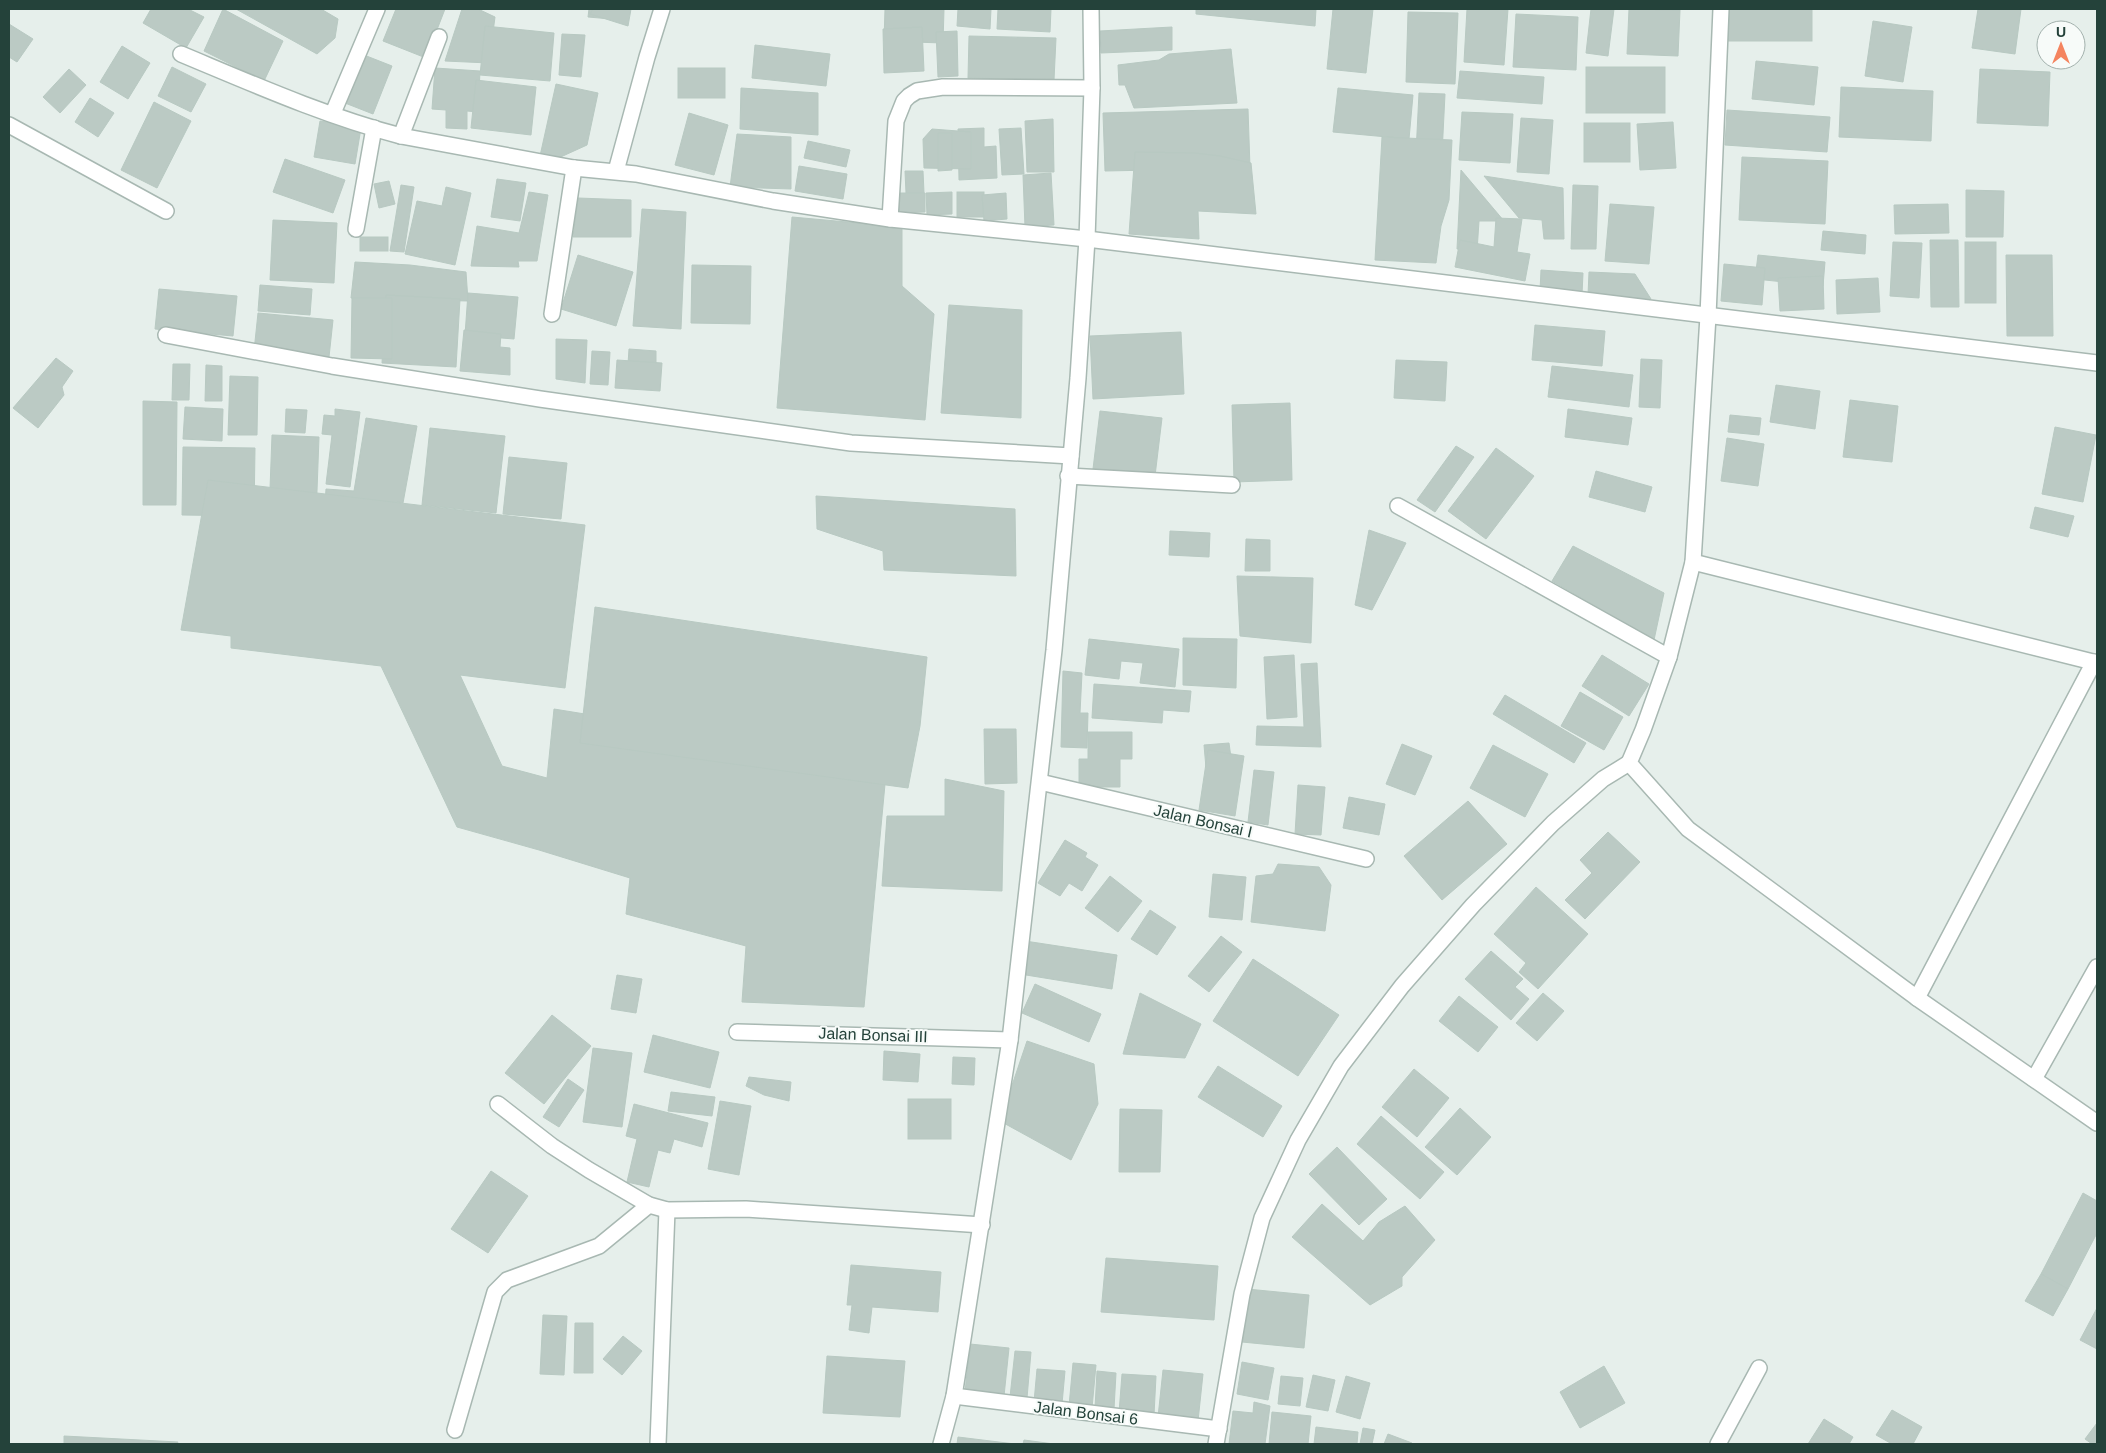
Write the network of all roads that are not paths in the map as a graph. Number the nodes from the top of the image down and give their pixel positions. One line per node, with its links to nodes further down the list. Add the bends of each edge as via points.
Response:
1 (377, 9): 8 (street)
2 (662, 9): 13 (street)
3 (1091, 9): 7 (street)
4 (1721, 9): 19 (street)
5 (439, 36): 11 (street)
6 (181, 54): 8 (street)
7 (1092, 88): 15 (street, via 943,87 917,91 909,96 896,121); 17 (street)
8 (333, 114): 10 (street)
9 (9, 124): 14 (street)
10 (374, 128): 11 (street); 16 (street)
11 (401, 136): 12 (street)
12 (574, 168): 13 (street); 18 (street)
13 (616, 171): 15 (street)
14 (166, 211)
15 (890, 219): 17 (street)
16 (356, 228)
17 (1087, 239): 19 (street); 22 (street)
18 (552, 314)
19 (1708, 316): 21 (street); 26 (street)
20 (166, 335): 22 (street, via 332,366 540,399 851,442)
21 (2097, 363)
22 (1071, 456): 23 (street)
23 (1068, 476): 24 (street); 30 (street)
24 (1232, 486)
25 (1398, 506): 27 (street)
26 (1693, 562): 27 (street); 28 (street)
27 (1669, 657): 29 (street)
28 (2096, 662): 33 (street)
29 (1629, 763): 33 (street, via 1688,830); 45 (street, via 1603,779 1553,823 1473,905 1402,986 1341,1066 1298,1140 1262,1218 1242,1294)
30 (1040, 782): 31 (street, Jalan Bonsai I); 35 (street)
31 (1366, 859)
32 (2097, 967): 36 (street)
33 (1917, 998): 36 (street)
34 (737, 1032): 35 (street, Jalan Bonsai III)
35 (1010, 1040): 41 (street)
36 (2034, 1079): 38 (street)
37 (498, 1104): 39 (street, via 552,1146)
38 (2097, 1123)
39 (649, 1205): 40 (street); 44 (street, via 599,1246 506,1280 495,1292)
40 (667, 1210): 41 (street, via 746,1209); 46 (street)
41 (982, 1225): 43 (street)
42 (1759, 1368): 48 (street)
43 (954, 1396): 45 (street, Jalan Bonsai 6); 47 (street)
44 (455, 1430)
45 (1217, 1437)
46 (658, 1444)
47 (941, 1444)
48 (1718, 1444)

